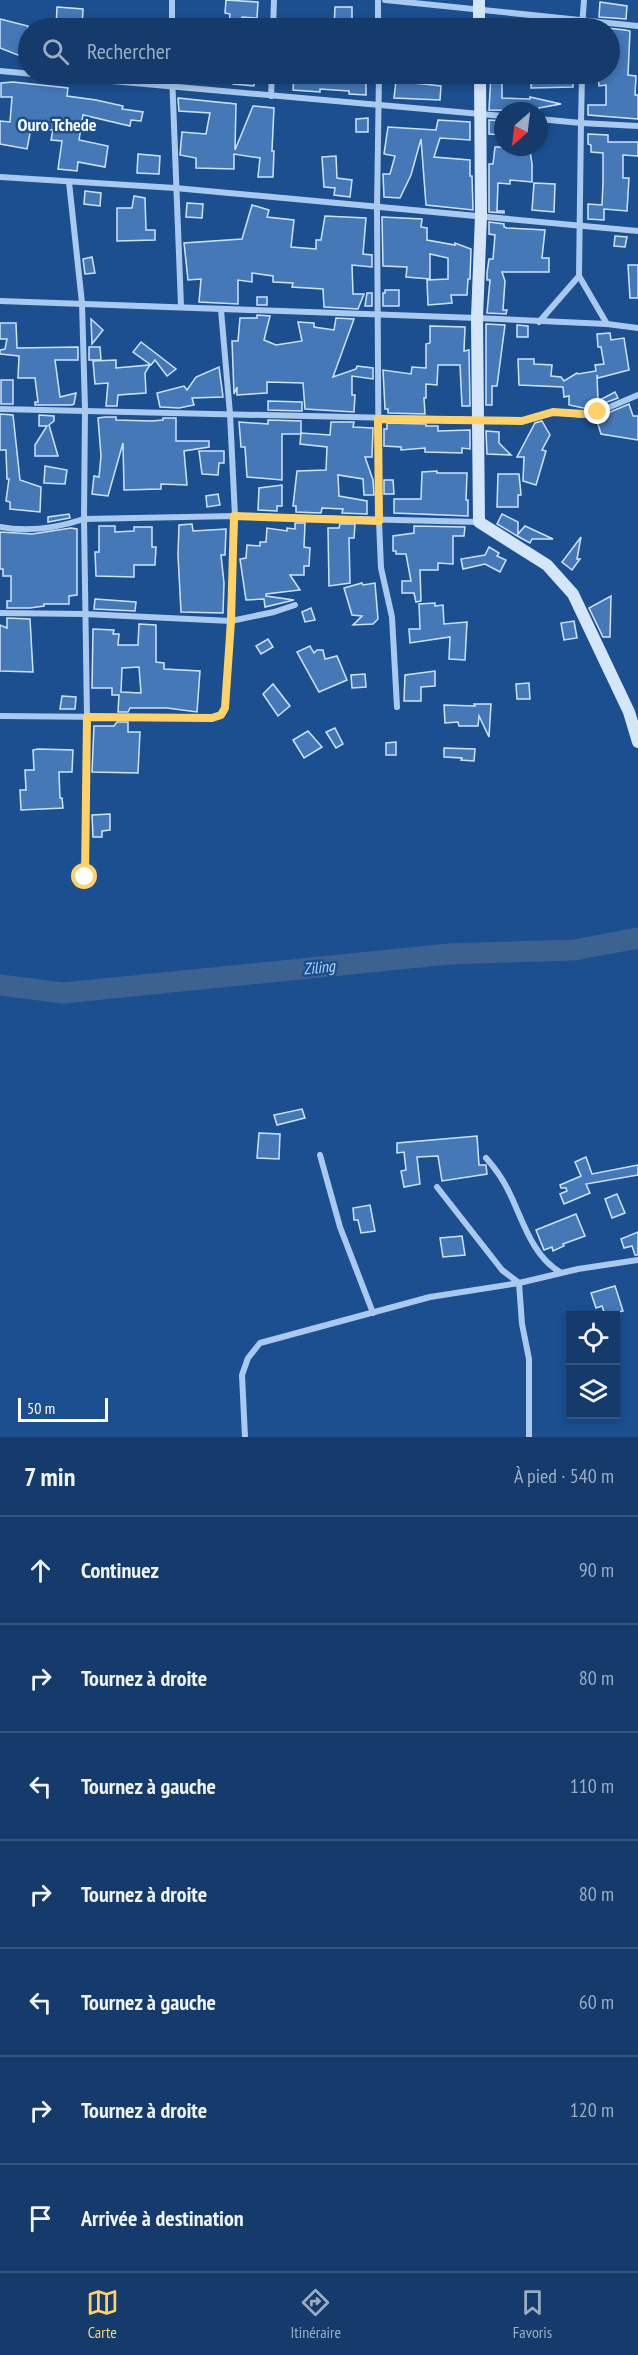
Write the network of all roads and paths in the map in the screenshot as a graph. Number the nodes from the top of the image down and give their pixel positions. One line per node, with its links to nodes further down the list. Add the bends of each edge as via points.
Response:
1 (172, 0): 7 (street)
2 (274, 0): 8 (street)
3 (378, 0): 9 (street)
4 (385, 0): 6 (street)
5 (584, 0): 11 (street)
6 (479, 5): 10 (street)
7 (172, 18)
8 (273, 18)
9 (378, 18)
10 (564, 18)
11 (583, 18)
12 (620, 24): 13 (street)
13 (638, 26)
14 (0, 71): 15 (street)
15 (18, 73)
16 (140, 84): 21 (street)
17 (272, 84): 22 (street)
18 (379, 84): 23 (street)
19 (480, 84): 24 (main road)
20 (582, 84): 27 (street)
21 (172, 87): 22 (street); 31 (street)
22 (271, 96): 23 (street)
23 (379, 105): 24 (street); 32 (street)
24 (480, 114): 25 (street); 33 (main road)
25 (494, 115)
26 (548, 120): 27 (street)
27 (581, 123): 28 (street); 34 (street)
28 (638, 126)
29 (0, 177): 30 (street)
30 (69, 182): 31 (street); 38 (street)
31 (175, 188): 32 (street); 39 (street)
32 (377, 208): 33 (street); 41 (street)
33 (481, 216): 34 (street); 42 (main road)
34 (579, 226): 35 (street); 36 (street)
35 (638, 231)
36 (579, 276): 43 (street); 44 (street)
37 (0, 301): 38 (street)
38 (82, 303): 39 (street); 48 (street)
39 (181, 306): 40 (street)
40 (221, 310): 41 (street); 49 (street)
41 (378, 314): 42 (street); 50 (street)
42 (477, 318): 43 (street); 51 (main road)
43 (539, 322): 44 (street)
44 (607, 324): 45 (street)
45 (638, 328)
46 (638, 395): 51 (street, via 598,412 553,412 522,421)
47 (0, 409): 48 (street)
48 (86, 409): 49 (street); 53 (street)
49 (230, 414): 50 (street); 52 (street)
50 (378, 419): 51 (street); 54 (street)
51 (478, 420): 55 (main road)
52 (234, 516): 53 (street); 54 (street); 60 (street)
53 (84, 519): 56 (street, via 61,526 16,530); 59 (street)
54 (379, 521): 55 (street); 61 (street, via 381,567 392,617)
55 (479, 522): 64 (main road, via 547,566 573,594 629,712)
56 (0, 527)
57 (295, 605): 60 (street)
58 (0, 614): 59 (street)
59 (84, 614): 60 (street); 63 (street)
60 (231, 621): 63 (street, via 225,708 221,715)
61 (398, 707)
62 (0, 716): 63 (street)
63 (87, 717): 65 (street)
64 (638, 742)
65 (85, 877)
66 (320, 1155): 72 (street, via 340,1227)
67 (486, 1158): 70 (street, via 509,1191 537,1251)
68 (437, 1187): 71 (street, via 502,1270)
69 (638, 1260): 70 (street)
70 (561, 1273): 71 (street)
71 (519, 1283): 72 (street, via 430,1297); 74 (street, via 529,1359)
72 (373, 1313): 73 (street, via 260,1343 248,1358 242,1375)
73 (245, 1437)
74 (529, 1437)

